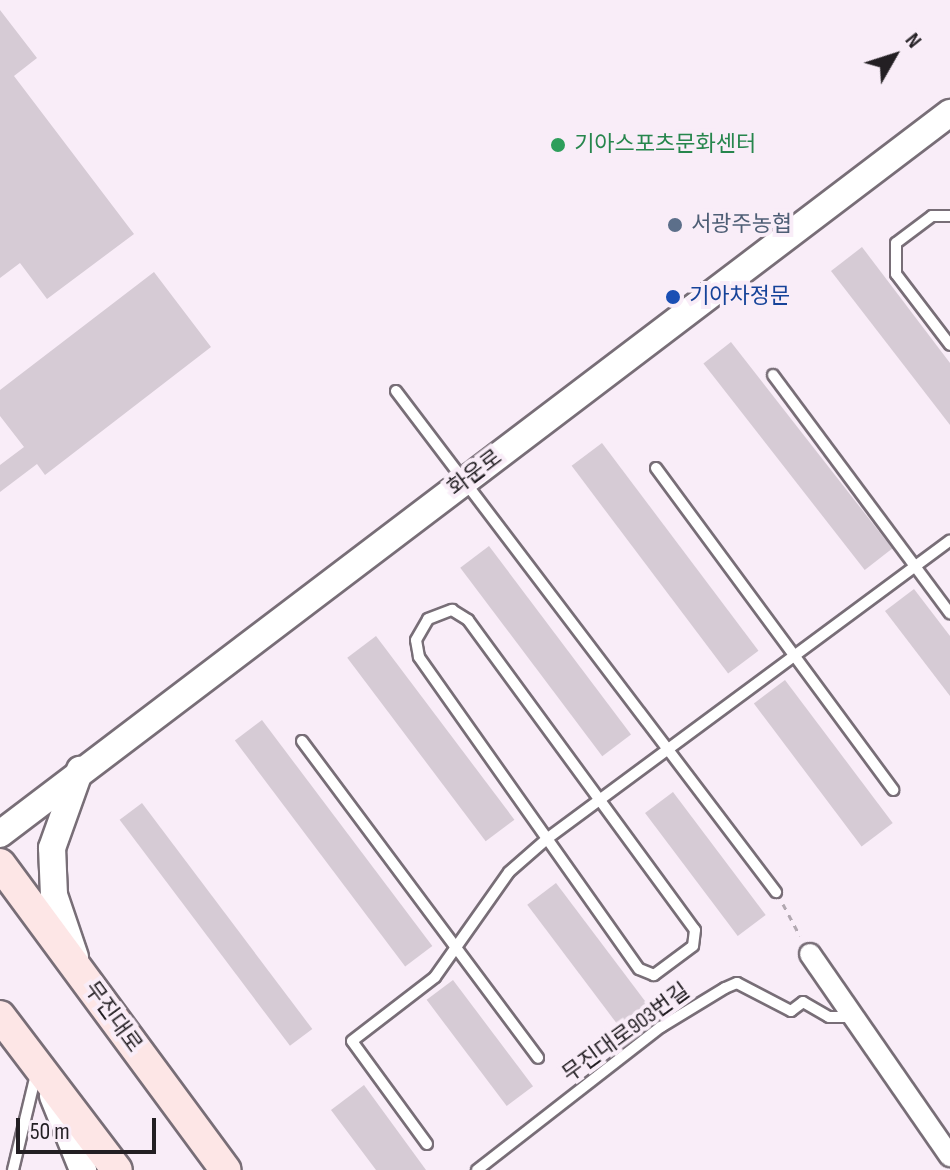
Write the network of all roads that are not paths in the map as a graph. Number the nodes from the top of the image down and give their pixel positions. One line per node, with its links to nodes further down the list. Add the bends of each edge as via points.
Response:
1 (950, 113): 7 (street, 화운로)
2 (950, 216): 3 (lane, via 932,216 896,243 896,274)
3 (950, 345)
4 (773, 375): 9 (lane)
5 (396, 391): 7 (lane)
6 (656, 468): 11 (lane)
7 (466, 480): 13 (lane); 14 (street, 화운로)
8 (950, 541): 9 (lane)
9 (915, 566): 10 (lane); 11 (lane)
10 (950, 613)
11 (798, 657): 13 (lane); 15 (lane)
12 (302, 741): 21 (lane)
13 (669, 749): 16 (lane); 20 (lane)
14 (80, 770): 17 (street, 화운로); 23 (street, via 52,848 54,895)
15 (893, 790)
16 (600, 799): 18 (lane); 18 (lane, via 695,930 693,946 675,960 654,975 639,969); 18 (lane, via 468,620 452,610 428,619 416,640 419,657)
17 (0, 834)
18 (548, 838): 21 (lane, via 509,872)
19 (0, 864): 23 (main road, 무진대로)
20 (776, 892)
21 (456, 946): 26 (lane); 28 (lane, via 435,977 352,1041)
22 (810, 954): 25 (street)
23 (80, 972): 33 (main road, 무진대로)
24 (0, 1016): 27 (main road)
25 (853, 1017): 29 (street); 34 (lane, 무진대로903번길, via 829,1017 803,1002 791,1011 737,983 661,1027)
26 (538, 1058)
27 (40, 1067): 30 (lane); 31 (street); 32 (main road)
28 (427, 1144)
29 (950, 1156)
30 (13, 1170)
31 (83, 1170)
32 (117, 1170)
33 (226, 1170)
34 (477, 1170)

